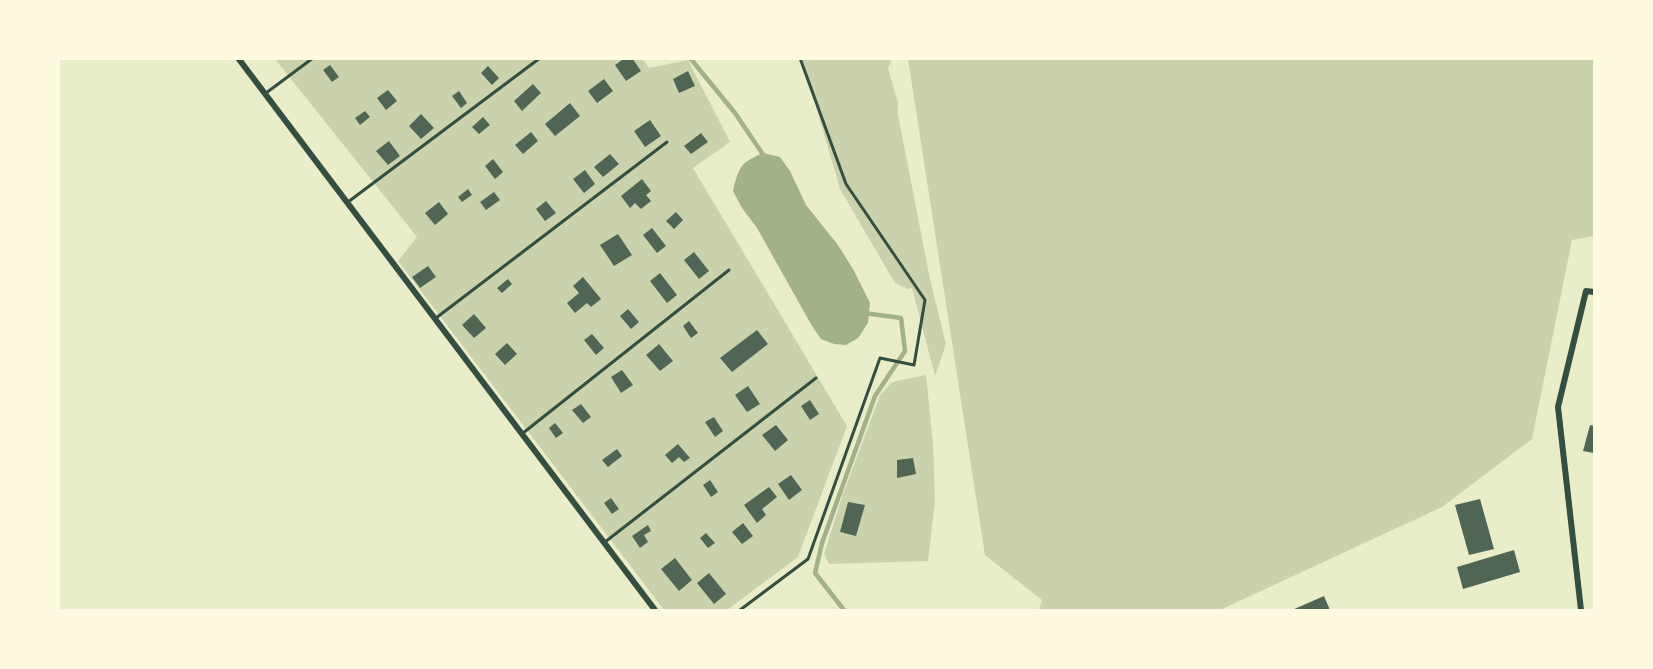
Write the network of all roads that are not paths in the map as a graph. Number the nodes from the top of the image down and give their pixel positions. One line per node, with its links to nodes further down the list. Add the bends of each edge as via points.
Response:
1 (238, 58): 5 (street)
2 (314, 58): 5 (lane)
3 (540, 58): 7 (lane)
4 (800, 58): 15 (lane, via 846,184 925,300 914,366 880,358 808,559)
5 (265, 94): 7 (street)
6 (667, 142): 10 (lane)
7 (347, 204): 10 (street)
8 (729, 270): 12 (lane)
9 (1594, 292): 16 (street, via 1586,291 1558,407)
10 (434, 320): 12 (street)
11 (816, 378): 13 (lane)
12 (522, 435): 13 (street)
13 (604, 543): 14 (street)
14 (655, 610)
15 (740, 610)
16 (1581, 610)

